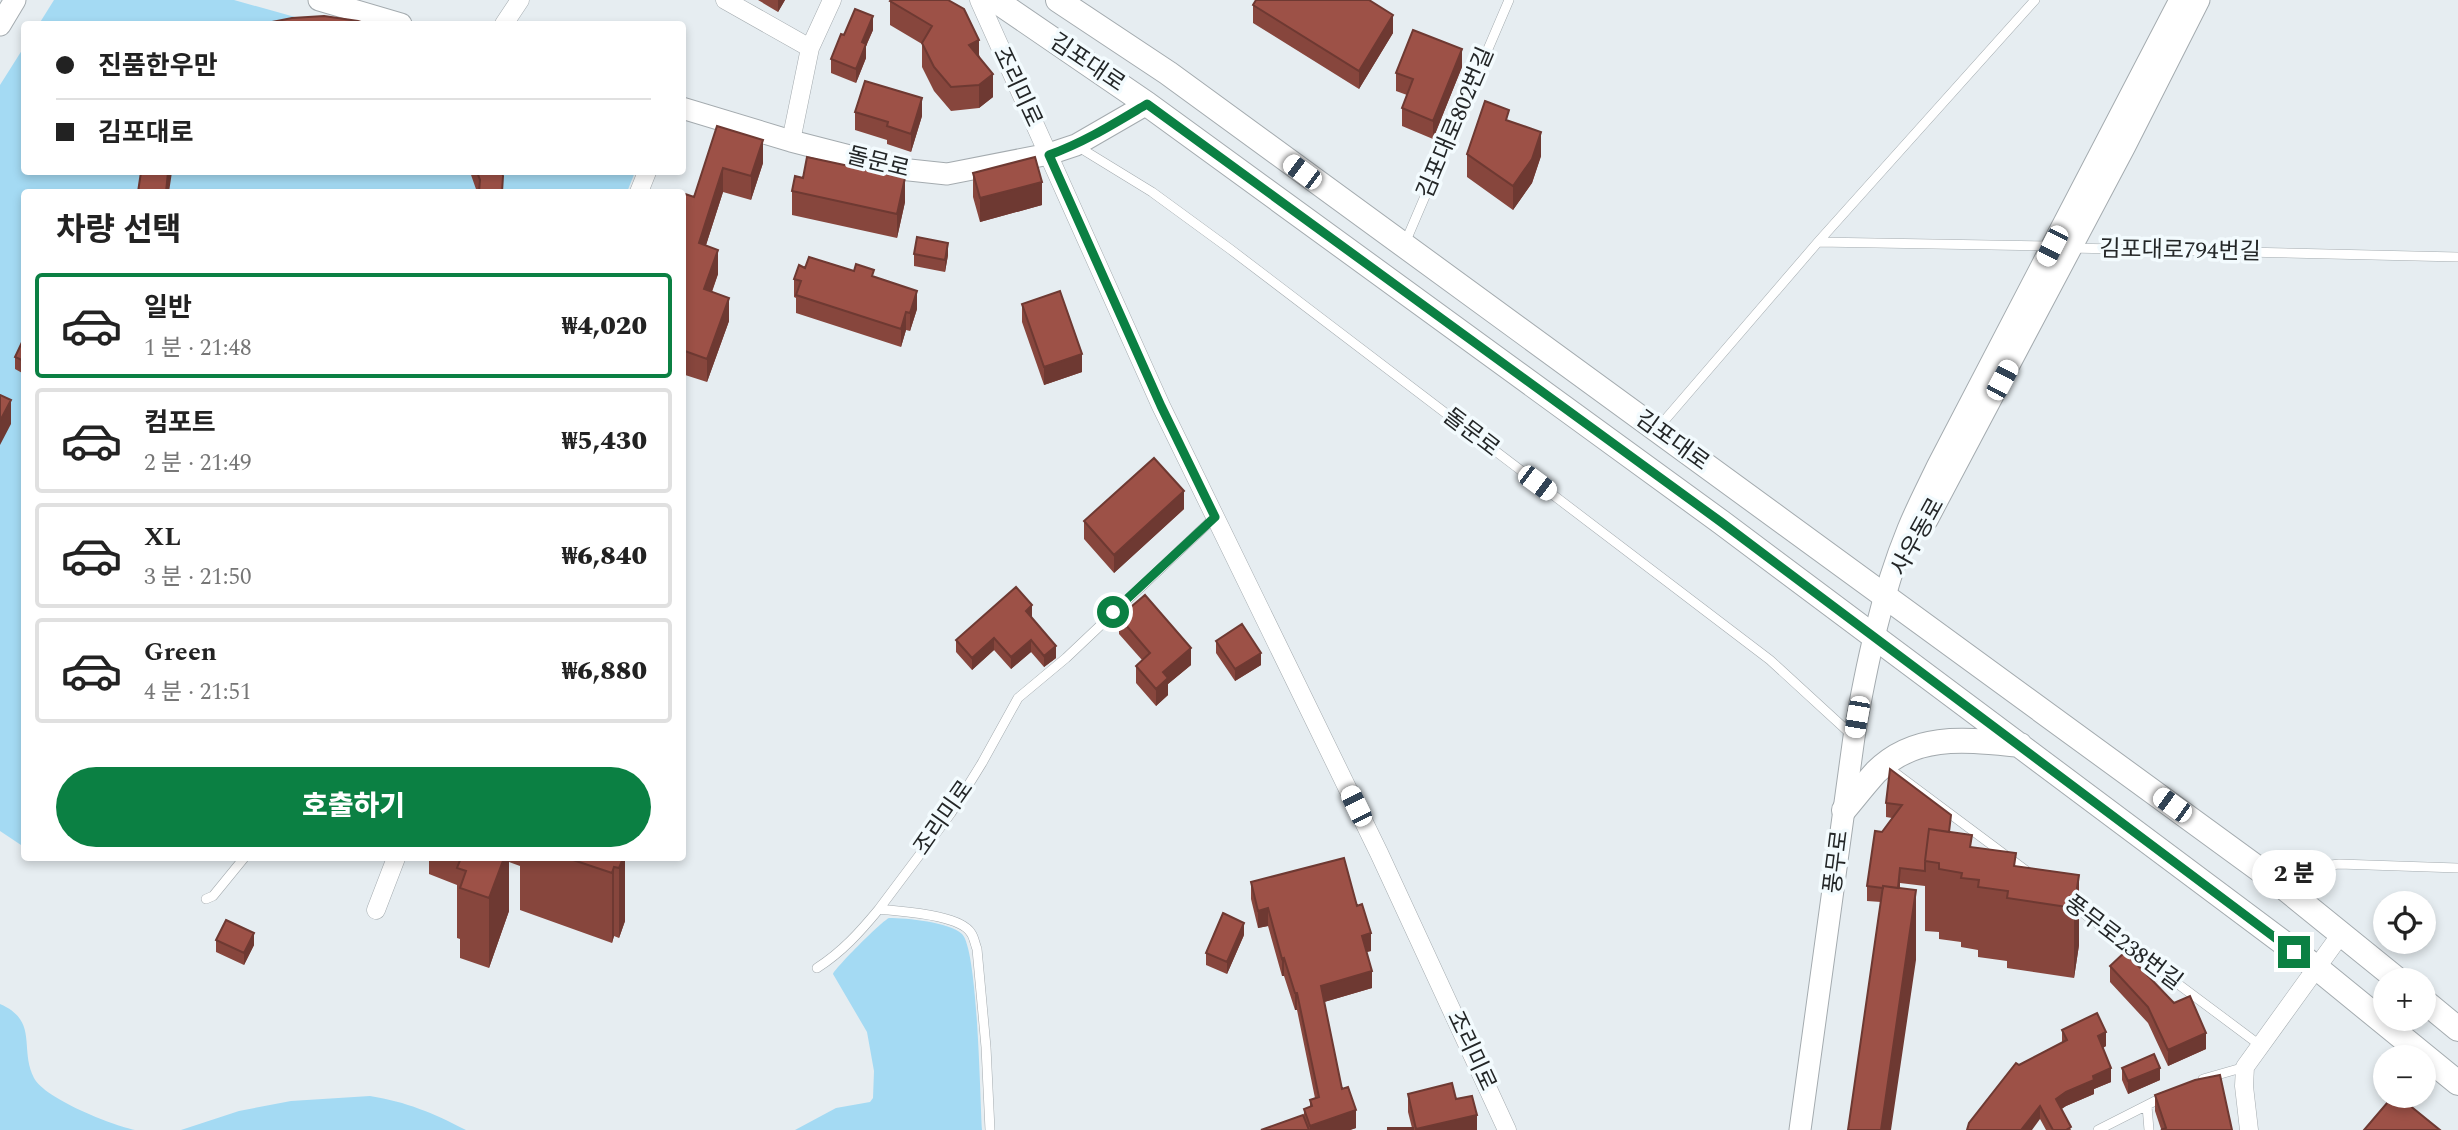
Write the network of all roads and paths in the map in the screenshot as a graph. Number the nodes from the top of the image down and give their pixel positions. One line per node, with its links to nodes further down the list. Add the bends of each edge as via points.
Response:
1 (15, 0): 16 (street)
2 (319, 0): 14 (street)
3 (520, 0): 15 (street)
4 (725, 0): 17 (street)
5 (832, 0): 17 (street)
6 (979, 0): 23 (street, 조리미로)
7 (995, 0): 19 (main road, 김포대로)
8 (1058, 0): 18 (main road, 김포대로)
9 (1079, 0): 18 (main road)
10 (1509, 0): 25 (lane, 김포대로802번길)
11 (2035, 0): 24 (lane)
12 (2180, 0): 26 (street, 사우동로)
13 (2199, 0): 26 (street, 사우동로)
14 (391, 21)
15 (506, 21)
16 (0, 25)
17 (810, 48): 21 (street)
18 (1168, 73): 25 (main road, 김포대로)
19 (1147, 104): 22 (street, 돌문로); 31 (main road, 김포대로)
20 (686, 109): 21 (street, 돌문로)
21 (791, 141): 23 (street, 돌문로, via 922,173 947,174)
22 (1076, 145): 23 (street, 돌문로); 32 (lane, 돌문로, via 1152,192 1230,249 1770,660)
23 (1049, 155): 29 (street, 조리미로)
24 (1818, 242): 26 (lane, 김포대로794번길); 28 (lane)
25 (1404, 246): 28 (main road, 김포대로)
26 (2062, 247): 27 (lane, 김포대로794번길); 30 (street, 사우동로)
27 (2458, 257)
28 (1657, 430): 30 (main road, 김포대로)
29 (1215, 517): 43 (lane, 조리미로, via 1018,698 951,813); 58 (street, 조리미로, via 1379,853)
30 (1885, 596): 31 (street, 풍무로); 40 (main road, 김포대로)
31 (1875, 637): 32 (street, 풍무로); 33 (main road, 김포대로)
32 (1854, 737): 35 (street, 풍무로)
33 (2021, 746): 34 (main road, via 1936,741 1913,747); 47 (main road, 김포대로)
34 (1885, 765): 35 (main road); 39 (lane)
35 (1844, 810): 59 (street, 풍무로)
36 (242, 861): 42 (lane)
37 (395, 861): 44 (street)
38 (2458, 868): 40 (lane, via 2339,864 2303,872)
39 (2039, 879)
40 (2282, 886): 45 (main road, 김포대로)
41 (2061, 896): 51 (lane, 풍무로238번길)
42 (206, 899)
43 (878, 909): 46 (lane, 조리미로, via 858,935); 57 (lane, via 952,920 972,934 977,949)
44 (376, 910)
45 (2342, 934): 47 (street); 48 (main road, 김포대로)
46 (817, 968)
47 (2316, 968): 51 (street); 54 (main road, 김포대로)
48 (2383, 968)
49 (2436, 1011): 50 (main road)
50 (2458, 1029)
51 (2261, 1046): 52 (street)
52 (2245, 1067): 53 (lane); 62 (street)
53 (2194, 1083)
54 (2458, 1083)
55 (2173, 1092): 56 (lane)
56 (2147, 1106): 60 (lane); 61 (lane)
57 (990, 1130)
58 (1507, 1130)
59 (1800, 1130)
60 (2098, 1130)
61 (2149, 1130)
62 (2249, 1130)

